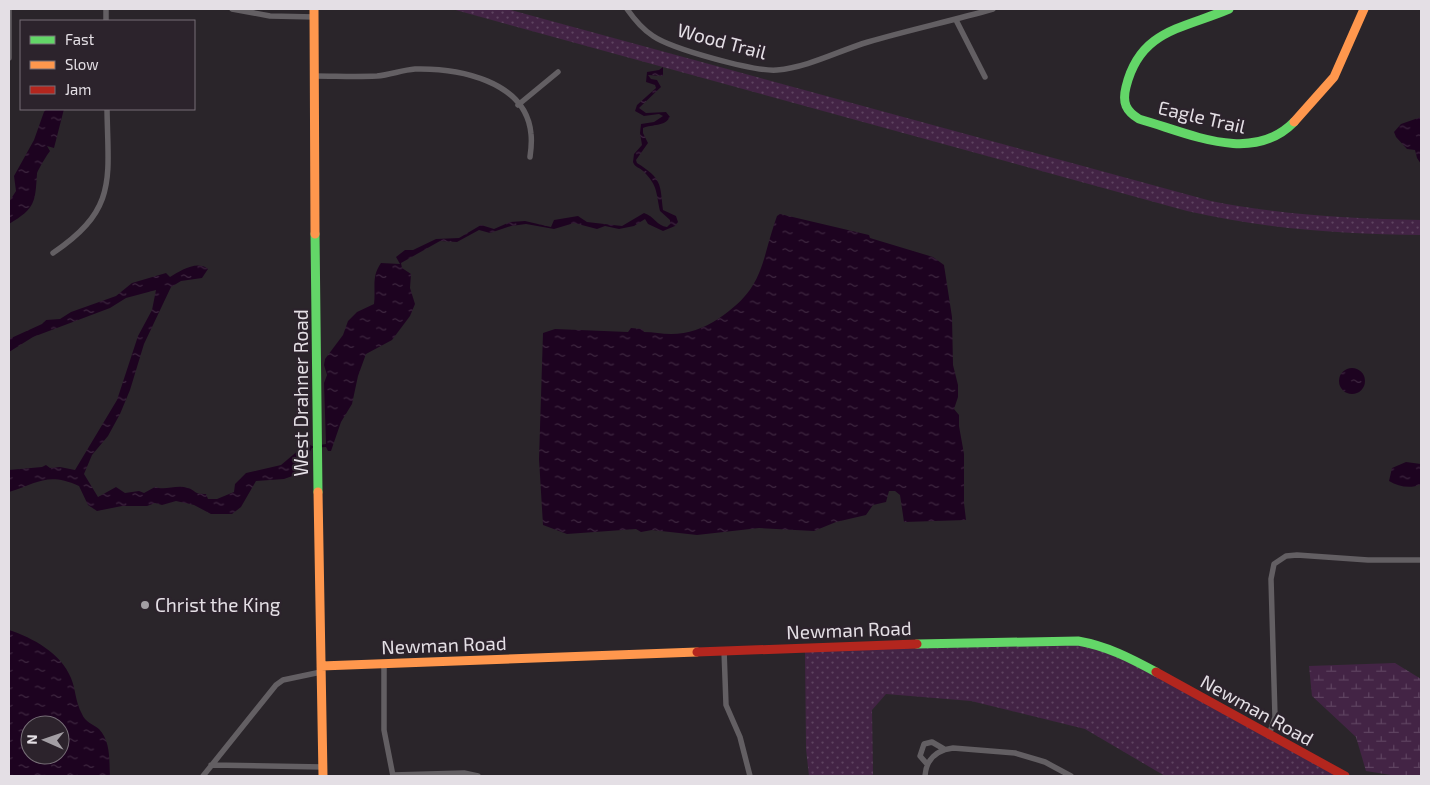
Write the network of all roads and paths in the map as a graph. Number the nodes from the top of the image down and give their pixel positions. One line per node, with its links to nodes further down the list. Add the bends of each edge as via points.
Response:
1 (9, 9): 9 (street)
2 (232, 9): 7 (street, via 270,16)
3 (627, 9): 8 (street, Wood Trail, via 654,37 679,48 766,70 805,64 866,42)
4 (993, 9): 8 (street, Wood Trail)
5 (1229, 9): 6 (street, Eagle Trail, via 1172,28 1146,45 1133,64 1124,96 1129,113 1139,119 1229,144 1249,145 1270,140 1292,124 1334,77)
6 (1364, 9)
7 (315, 13): 11 (street, West Drahner Road)
8 (956, 20): 12 (street)
9 (9, 58)
10 (558, 72): 13 (street)
11 (315, 76): 13 (street, via 376,76 414,69 469,74 505,91); 20 (street, West Drahner Road)
12 (985, 77)
13 (518, 104): 15 (street, via 531,133)
14 (107, 110): 16 (street, via 107,183 102,202 92,221 74,240)
15 (530, 157)
16 (53, 254)
17 (1421, 560): 21 (street, via 1297,555 1286,556 1274,564 1271,579 1276,717)
18 (724, 650): 19 (street, Newman Road); 21 (street, Newman Road, via 1078,640 1119,652); 30 (street, via 726,706 742,744)
19 (384, 664): 20 (street, Newman Road); 28 (street, via 384,730)
20 (321, 669): 24 (street, via 276,685); 25 (street, West Drahner Road)
21 (1268, 735): 32 (street, Newman Road)
22 (944, 749): 23 (street); 23 (street, via 932,742 924,744 920,756); 26 (street, via 1015,753 1045,762)
23 (927, 764): 31 (street)
24 (211, 765): 25 (street); 27 (street)
25 (323, 772)
26 (1067, 775)
27 (203, 776)
28 (393, 776): 29 (street, via 464,773)
29 (478, 776)
30 (750, 776)
31 (926, 776)
32 (1344, 776)

